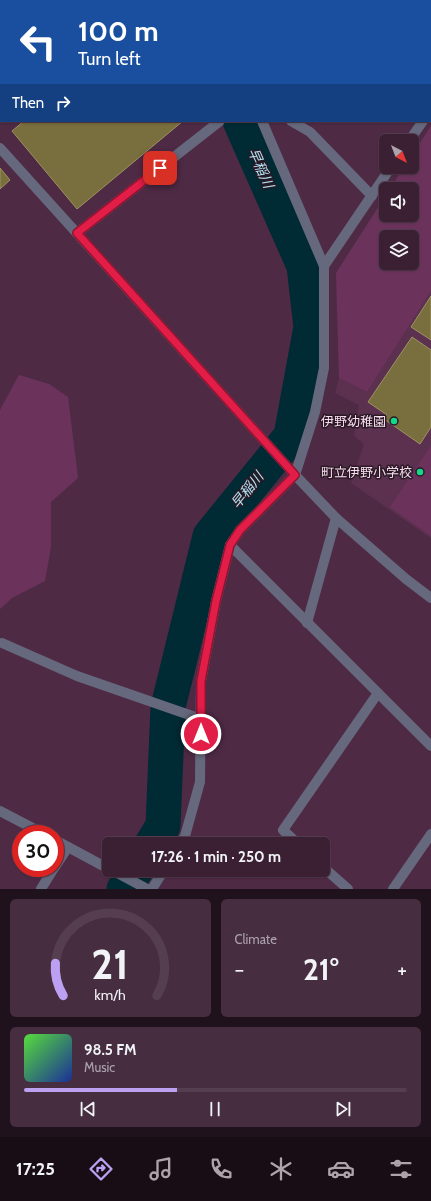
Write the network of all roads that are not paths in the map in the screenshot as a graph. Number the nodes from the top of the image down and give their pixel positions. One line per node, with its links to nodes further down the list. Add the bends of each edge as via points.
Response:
1 (219, 122): 9 (street)
2 (262, 122): 10 (street)
3 (293, 122): 8 (street, via 310,132)
4 (422, 122): 5 (street)
5 (414, 134)
6 (0, 148): 9 (street)
7 (386, 174): 8 (street)
8 (372, 196): 10 (street)
9 (77, 233): 11 (street)
10 (324, 266): 11 (street, via 324,368 315,412)
11 (295, 475): 12 (street); 13 (street, via 240,530)
12 (336, 518): 14 (street); 15 (street)
13 (230, 545): 15 (street); 18 (street, via 216,601 201,681)
14 (431, 598)
15 (307, 623): 17 (street)
16 (2, 643): 18 (street, via 77,676)
17 (378, 693): 19 (street); 24 (street, via 283,830)
18 (201, 719): 23 (street, via 200,782)
19 (431, 746)
20 (0, 811): 21 (street)
21 (27, 825)
22 (431, 834): 37 (street)
23 (184, 837)
24 (290, 837)
25 (64, 844): 26 (street)
26 (68, 846): 27 (street); 28 (street)
27 (64, 853)
28 (102, 865)
29 (330, 873): 36 (street)
30 (49, 877): 33 (street)
31 (125, 877): 34 (street)
32 (160, 877): 35 (street)
33 (42, 889)
34 (147, 889)
35 (152, 889)
36 (348, 889)
37 (393, 889)

